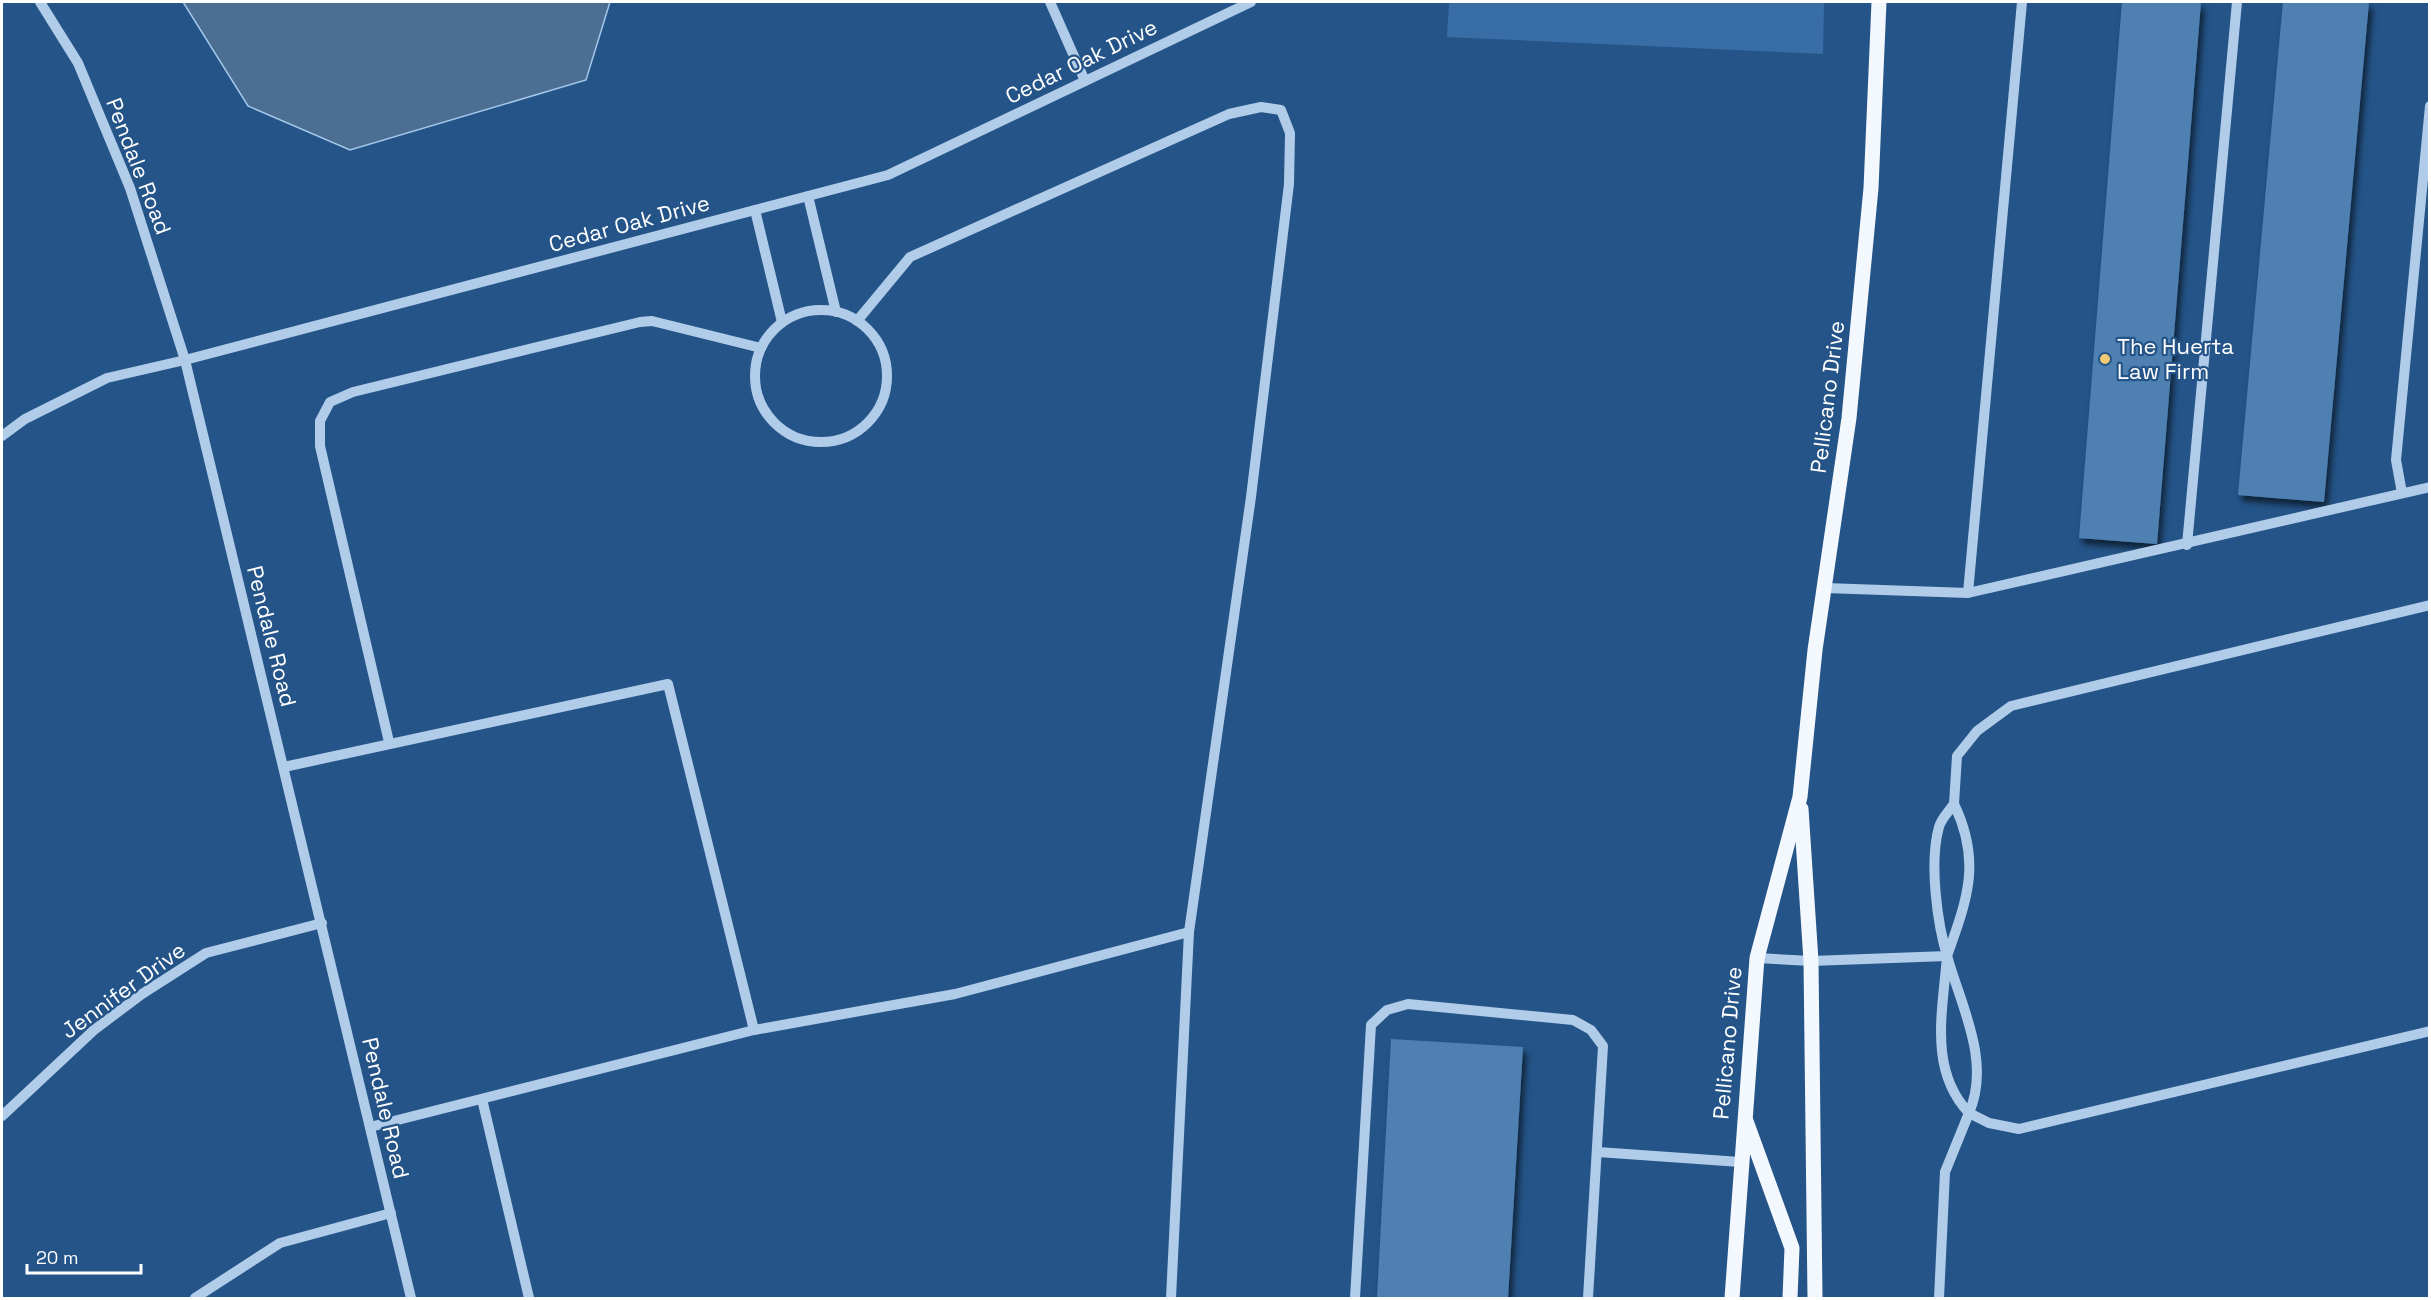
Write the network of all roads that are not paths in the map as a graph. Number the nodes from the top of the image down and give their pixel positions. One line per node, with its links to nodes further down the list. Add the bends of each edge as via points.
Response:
1 (40, 2): 15 (street, Pendale Road, via 78,63 130,188)
2 (1050, 2): 7 (street)
3 (1251, 2): 7 (street, Cedar Oak Drive)
4 (1879, 2): 20 (main road, Pellicano Drive, via 1871,188 1849,418)
5 (2022, 2): 21 (street)
6 (2237, 2): 19 (street)
7 (1085, 81): 9 (street, Cedar Oak Drive, via 888,175)
8 (2430, 106): 18 (street, via 2396,460)
9 (808, 196): 10 (street, Cedar Oak Drive); 11 (street)
10 (755, 210): 13 (street); 15 (street, Cedar Oak Drive)
11 (836, 312): 12 (street); 13 (street, via 817,310)
12 (857, 321): 14 (street, via 872,335 883,354 887,375 874,416 859,431 839,440 796,438 778,427 764,411 755,380); 28 (street, via 910,257 1229,114 1261,107 1281,110 1290,133 1289,184 1251,497)
13 (782, 322): 14 (street)
14 (760, 348): 23 (street, via 652,321 640,322 353,392 330,402 320,421 320,446)
15 (185, 360): 16 (street, Cedar Oak Drive, via 107,378 26,419); 24 (street, Pendale Road)
16 (2, 436)
17 (2430, 487): 18 (street)
18 (2402, 494): 19 (street)
19 (2187, 545): 21 (street)
20 (1825, 588): 21 (street); 25 (main road, Pellicano Drive)
21 (1968, 593)
22 (2430, 605): 26 (street, via 2011,706 1977,731 1957,756)
23 (389, 742): 24 (street); 32 (street, via 668,684)
24 (284, 766): 27 (street, Pendale Road)
25 (1800, 796): 30 (main road, Pellicano Drive); 31 (main road, Pellicano Drive)
26 (1954, 804): 29 (street, via 1939,825 1936,852 1938,906); 29 (street, via 1965,827 1971,854 1967,901)
27 (322, 923): 36 (street, Jennifer Drive, via 206,953 93,1030); 38 (street, Pendale Road)
28 (1189, 932): 32 (street, via 956,994); 45 (street)
29 (1947, 956): 31 (street); 35 (street, via 1973,1037 1978,1076 1976,1097); 35 (street, via 1940,1046 1948,1084)
30 (1756, 958): 31 (street); 37 (main road, Pellicano Drive)
31 (1811, 961): 50 (main road, Pellicano Drive)
32 (754, 1030): 34 (street)
33 (2430, 1031): 35 (street, via 2019,1129 1989,1123)
34 (482, 1099): 38 (street); 44 (street)
35 (1969, 1113): 51 (street, via 1945,1172)
36 (2, 1116)
37 (1744, 1116): 40 (main road, Pellicano Drive); 49 (main road, via 1792,1248)
38 (370, 1127): 41 (street, Pendale Road)
39 (1598, 1152): 40 (street); 46 (street, via 1603,1046 1591,1030 1573,1020 1408,1004 1387,1010 1371,1025); 47 (street)
40 (1740, 1162): 48 (main road, Pellicano Drive)
41 (391, 1213): 42 (street, via 280,1243); 43 (street, Pendale Road)
42 (195, 1299)
43 (411, 1299)
44 (529, 1299)
45 (1171, 1299)
46 (1355, 1299)
47 (1588, 1299)
48 (1732, 1299)
49 (1790, 1299)
50 (1815, 1299)
51 (1939, 1299)

